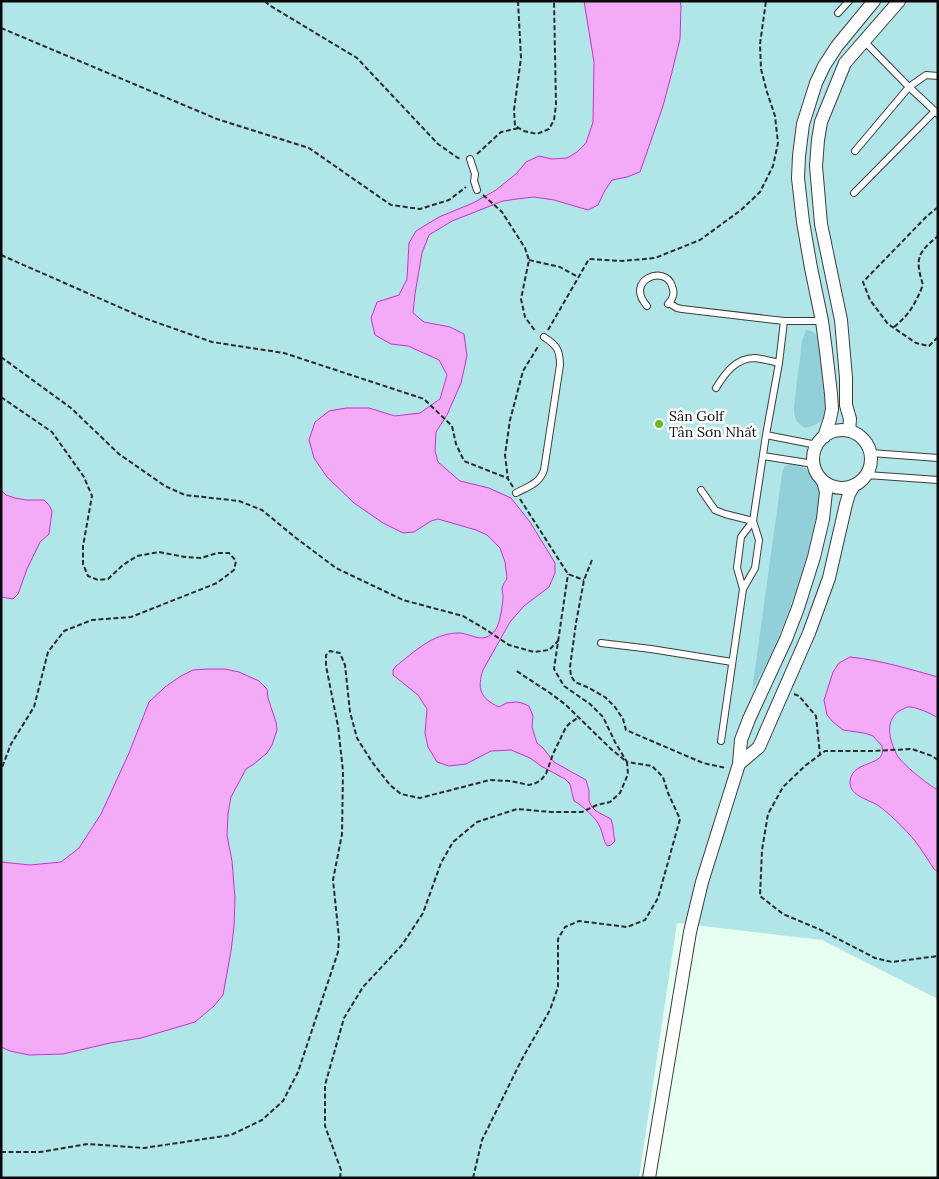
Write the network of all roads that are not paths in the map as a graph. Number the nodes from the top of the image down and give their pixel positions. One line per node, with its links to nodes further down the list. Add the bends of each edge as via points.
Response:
1 (849, 1): 4 (lane)
2 (874, 1): 7 (street, via 837,46)
3 (894, 3): 5 (street)
4 (838, 13)
5 (864, 41): 8 (lane); 9 (street, via 845,63)
6 (938, 76): 8 (lane, via 926,75)
7 (816, 83): 9 (street); 16 (street, via 803,124 798,156 802,213)
8 (909, 87): 10 (lane); 11 (lane)
9 (833, 91): 15 (street, via 821,122 816,166 821,224)
10 (936, 112): 14 (lane)
11 (855, 151)
12 (470, 159): 13 (lane)
13 (477, 190)
14 (854, 193)
15 (830, 268): 16 (street); 23 (street, via 841,320)
16 (812, 273): 18 (street)
17 (647, 306): 19 (lane, via 641,299 640,287 654,275 671,282 674,294 668,304 677,308)
18 (822, 321): 19 (lane); 25 (street, via 832,409)
19 (784, 322): 21 (lane)
20 (544, 337): 35 (lane, via 559,352 560,365 544,470 538,481)
21 (779, 363): 22 (lane, via 754,358 741,361 723,375); 24 (lane)
22 (716, 388)
23 (849, 430): 25 (street, via 836,431); 26 (street, via 867,443)
24 (766, 435): 25 (lane); 27 (lane)
25 (821, 441): 29 (street)
26 (871, 453): 28 (lane); 30 (street)
27 (762, 456): 29 (lane); 36 (lane)
28 (938, 458)
29 (814, 464): 32 (street)
30 (867, 475): 31 (lane); 33 (street)
31 (938, 480)
32 (823, 481): 33 (street, via 838,488); 39 (street, via 826,492 824,519 798,608)
33 (854, 485): 40 (street, via 846,504 829,578)
34 (701, 490): 36 (lane, via 715,510)
35 (516, 493)
36 (753, 521): 37 (lane, via 759,540 757,559); 37 (lane, via 741,537 737,568)
37 (743, 589): 41 (lane)
38 (601, 643): 41 (lane)
39 (782, 649): 40 (street); 43 (street, via 741,740)
40 (799, 655): 43 (street, via 759,746)
41 (732, 662): 42 (lane)
42 (721, 741)
43 (738, 767): 44 (street, via 690,932)
44 (649, 1178)

